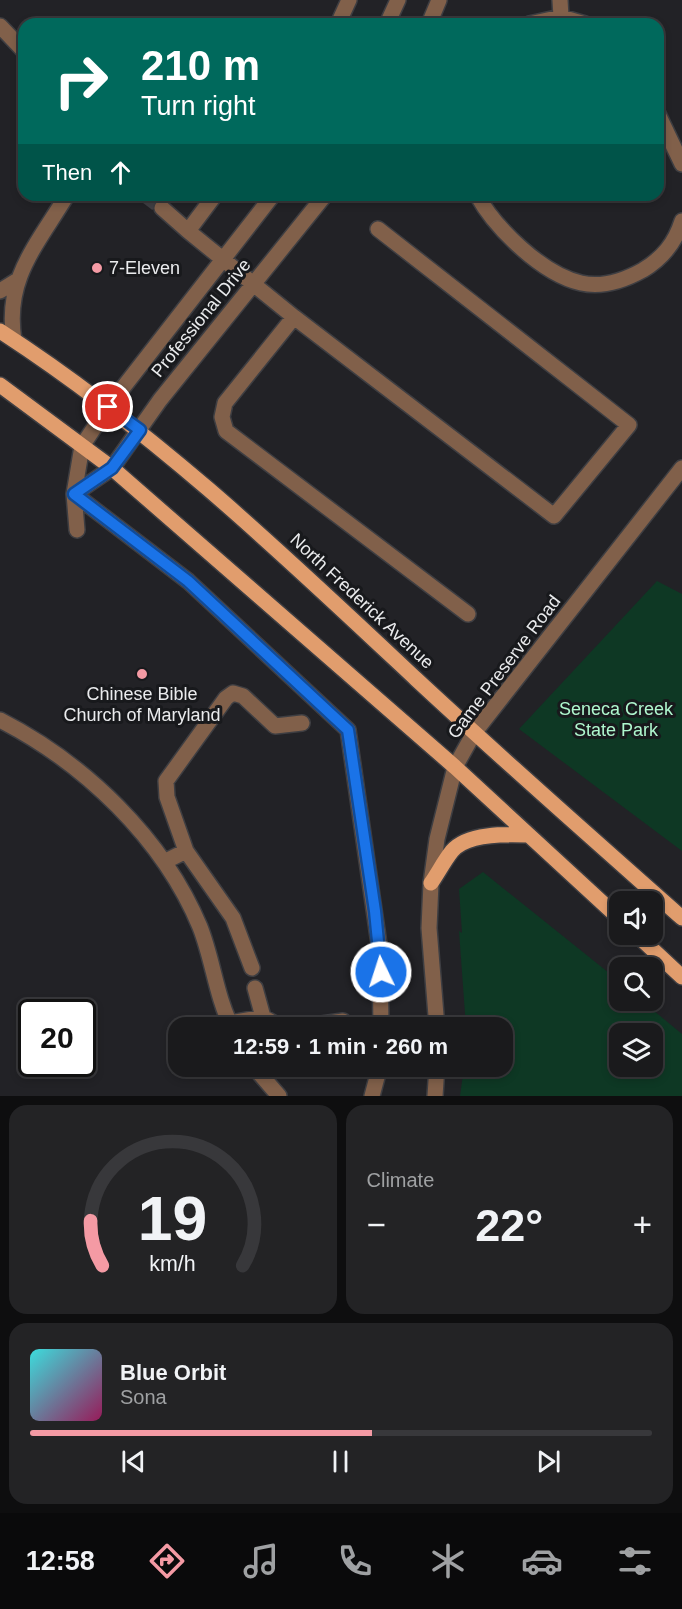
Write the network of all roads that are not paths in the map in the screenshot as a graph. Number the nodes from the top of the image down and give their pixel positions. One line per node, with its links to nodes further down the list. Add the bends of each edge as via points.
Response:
1 (349, 0): 6 (street)
2 (398, 0): 7 (street)
3 (439, 0): 8 (street)
4 (560, 0): 5 (street)
5 (561, 17): 9 (street); 10 (street)
6 (341, 18)
7 (390, 18)
8 (432, 18)
9 (556, 18)
10 (564, 18)
11 (0, 26): 12 (street)
12 (18, 45)
13 (664, 126): 14 (street)
14 (682, 164)
15 (63, 201): 25 (street)
16 (210, 201): 23 (street)
17 (269, 201): 24 (street, Professional Drive)
18 (320, 201): 26 (street, Professional Drive)
19 (480, 201): 21 (street, via 486,212 525,251 580,283 626,279 645,268 671,247)
20 (162, 208): 23 (street)
21 (682, 221)
22 (378, 230): 28 (street, via 629,425 554,516)
23 (188, 231): 24 (street)
24 (225, 260): 26 (street); 32 (street, Professional Drive)
25 (16, 281): 27 (street); 30 (street, via 11,318)
26 (254, 283): 28 (street); 33 (street, Professional Drive)
27 (0, 291)
28 (294, 317): 39 (street, via 225,402 222,417 226,431)
29 (0, 331): 30 (main road, North Frederick Avenue)
30 (14, 340): 32 (main road, North Frederick Avenue)
31 (0, 385): 34 (main road)
32 (108, 407): 33 (main road, North Frederick Avenue); 34 (street, Professional Drive)
33 (140, 430): 35 (street, Professional Drive); 42 (main road, North Frederick Avenue, via 237,511)
34 (82, 446): 35 (main road); 37 (street)
35 (112, 468): 37 (street, Professional Drive); 43 (main road)
36 (682, 468): 42 (street, Game Preserve Road)
37 (74, 494): 38 (street); 56 (street, via 188,581 348,730 380,951)
38 (77, 530)
39 (468, 614)
40 (0, 720): 46 (street, via 33,736 103,790)
41 (302, 723): 45 (street, via 274,726 243,696 233,693 226,698 166,781 167,797)
42 (474, 733): 43 (street, Game Preserve Road); 49 (main road, North Frederick Avenue)
43 (455, 767): 44 (main road); 47 (street, Game Preserve Road)
44 (528, 835): 47 (main road, via 474,839 453,849); 48 (main road)
45 (186, 851): 46 (street); 51 (street, via 233,918)
46 (164, 862): 54 (street, via 199,925)
47 (431, 883): 57 (street, Game Preserve Road, via 429,927)
48 (609, 909)
49 (682, 918)
50 (648, 945): 52 (main road)
51 (252, 968)
52 (682, 977)
53 (255, 988): 55 (street)
54 (228, 1017)
55 (263, 1017)
56 (381, 1017)
57 (436, 1017)
58 (263, 1077): 61 (street)
59 (377, 1077): 62 (street)
60 (436, 1077): 63 (street)
61 (279, 1096)
62 (372, 1096)
63 (435, 1096)

